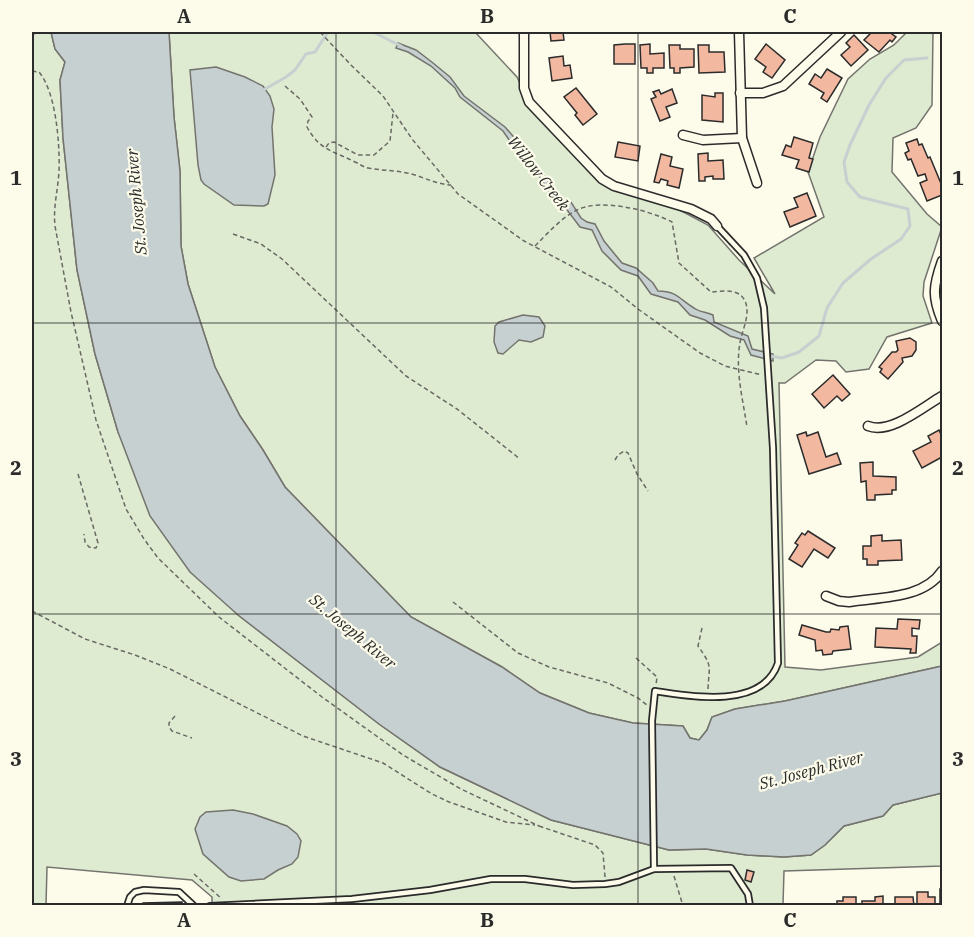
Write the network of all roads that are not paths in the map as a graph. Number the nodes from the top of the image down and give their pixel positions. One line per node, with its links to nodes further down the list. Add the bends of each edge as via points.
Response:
1 (524, 32): 8 (street, via 525,94 529,102 602,179 692,209)
2 (739, 32): 4 (street)
3 (841, 32): 4 (street, via 783,86 763,93)
4 (740, 93): 6 (street)
5 (683, 135): 6 (street, via 704,140)
6 (742, 138): 7 (street)
7 (757, 183)
8 (717, 226): 15 (lane, via 744,255 757,278 763,300 774,479 778,663 762,686 736,695 682,696 655,691)
9 (942, 261): 10 (street, via 934,296)
10 (942, 321)
11 (942, 396): 12 (street, via 888,428)
12 (868, 426)
13 (942, 571): 14 (street, via 928,587 914,592 849,602)
14 (826, 596)
15 (654, 869): 18 (lane, via 605,884 491,879 352,899); 19 (lane, via 731,868 748,894)
16 (127, 906): 17 (lane, via 135,892 144,890 180,892)
17 (194, 906)
18 (210, 906)
19 (750, 906)

